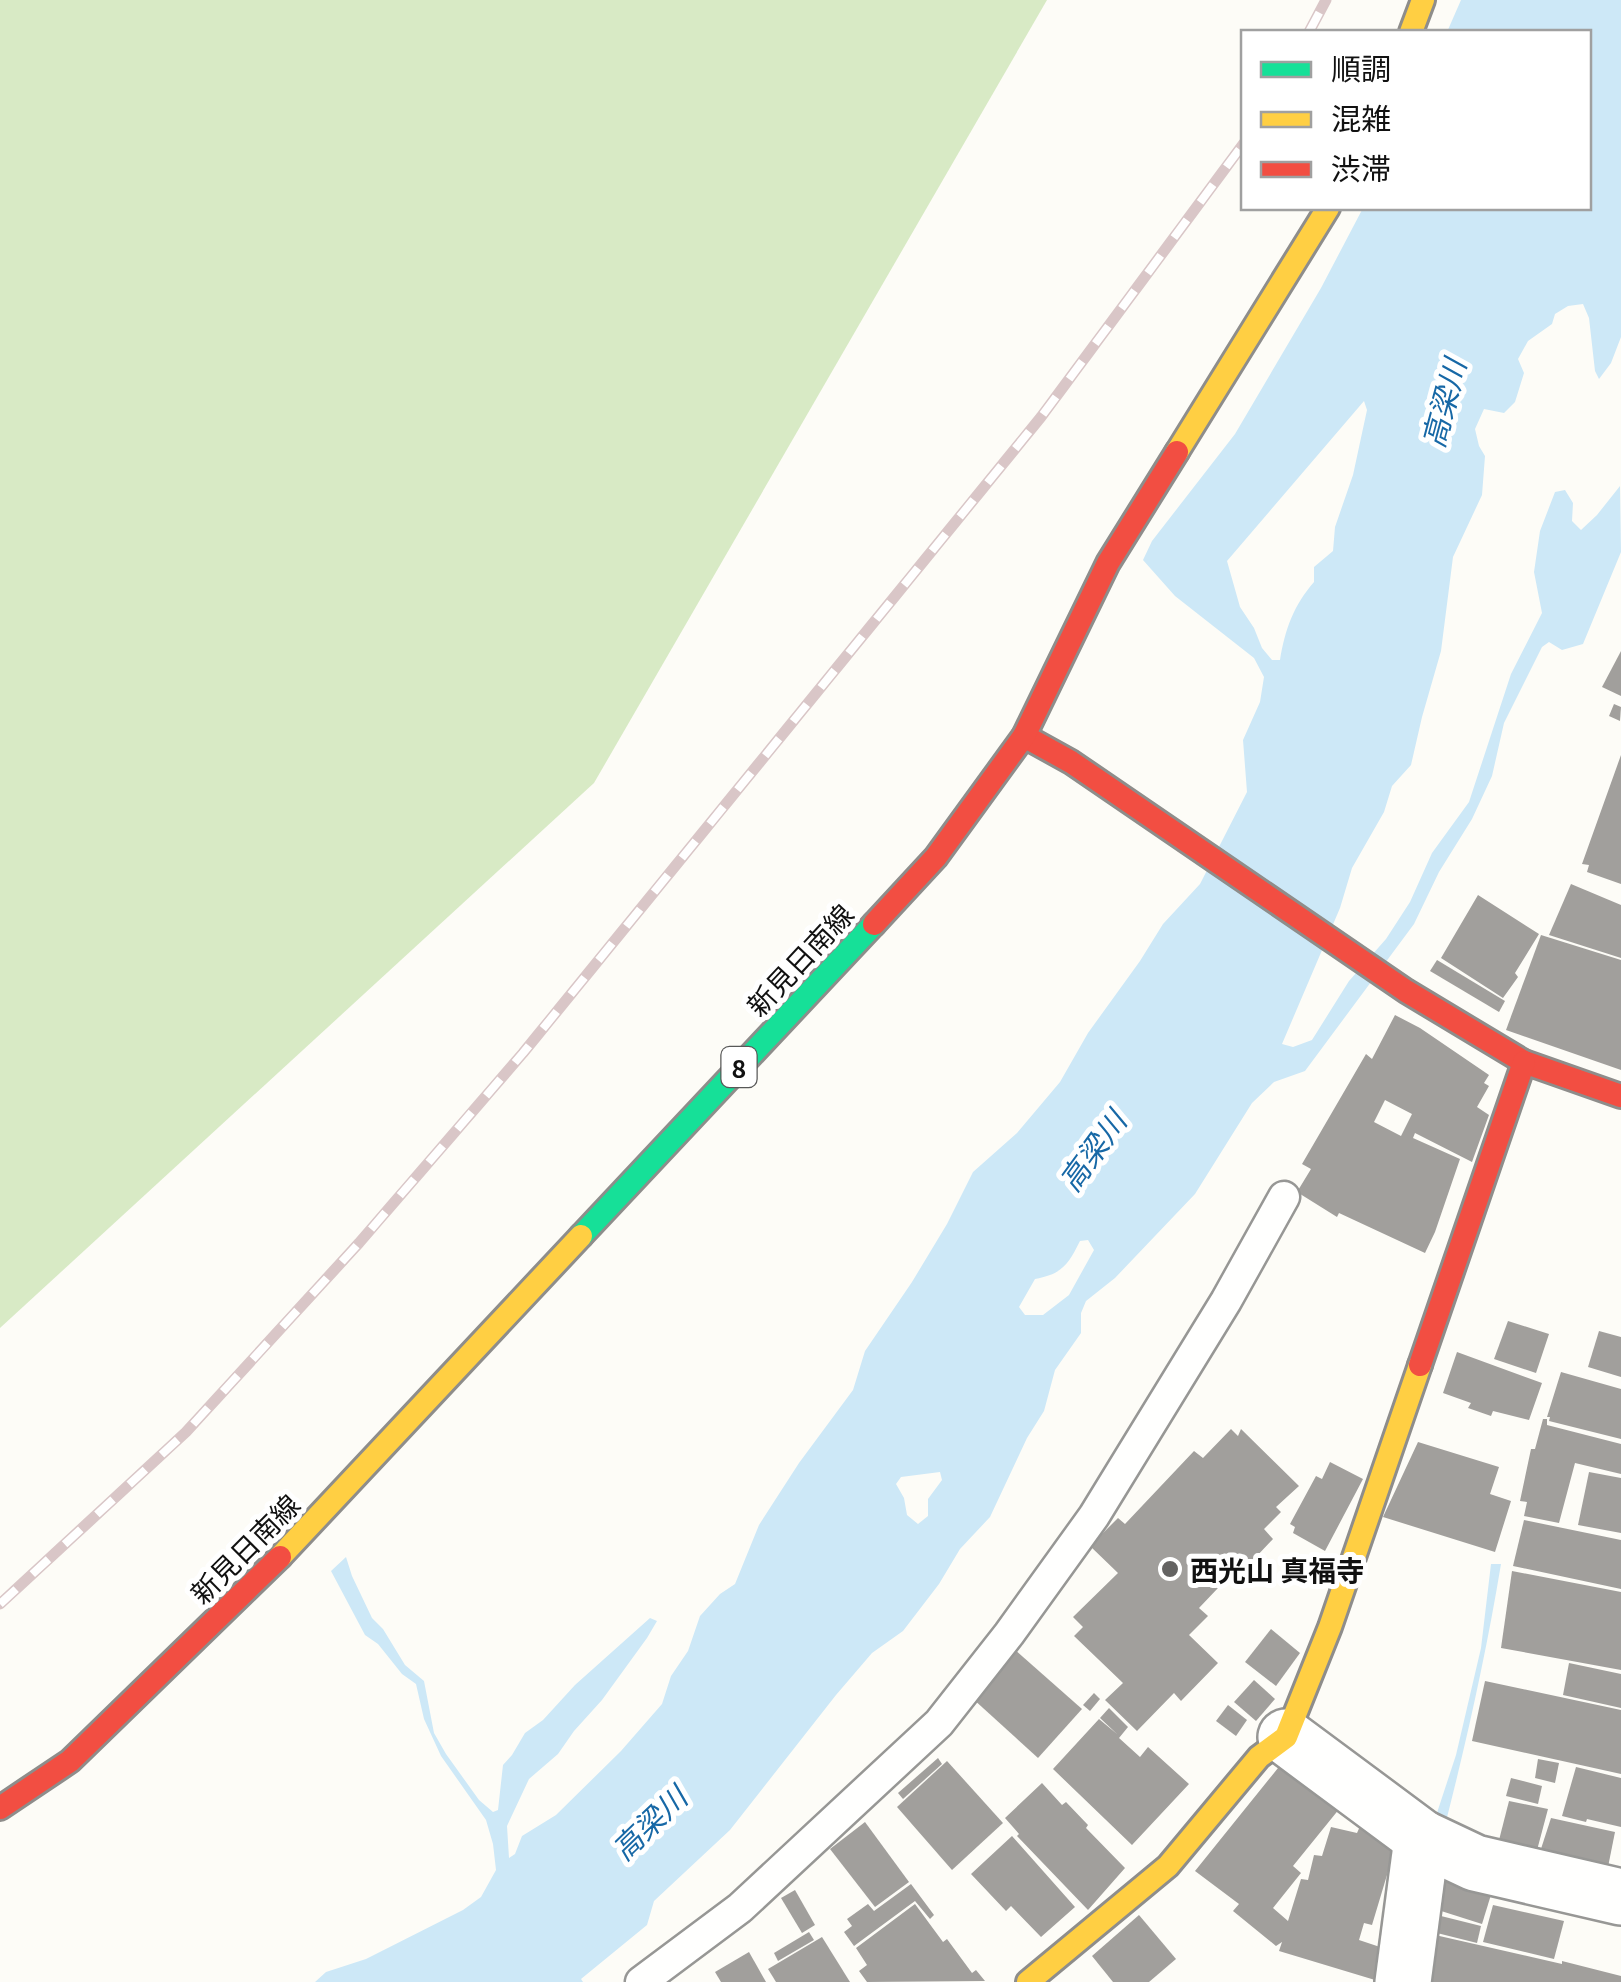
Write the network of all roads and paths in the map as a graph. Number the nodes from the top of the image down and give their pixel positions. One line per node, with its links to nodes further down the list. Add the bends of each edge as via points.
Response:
1 (1424, 0): 2 (main road)
2 (1412, 30)
3 (1327, 210): 4 (main road, 新見日南線 / 8, via 1108,563)
4 (1024, 736): 5 (main road); 9 (main road, 新見日南線 / 8, via 936,857 286,1551 70,1761)
5 (1524, 1062): 6 (main road); 8 (main road)
6 (1621, 1096)
7 (1284, 1197): 12 (lane, via 1094,1516 939,1723 740,1908)
8 (1286, 1737): 10 (street); 13 (main road, via 1259,1757 1168,1866)
9 (0, 1808)
10 (1422, 1838): 11 (street, via 1475,1863); 14 (street)
11 (1621, 1898)
12 (641, 1982)
13 (1028, 1982)
14 (1403, 1982)

